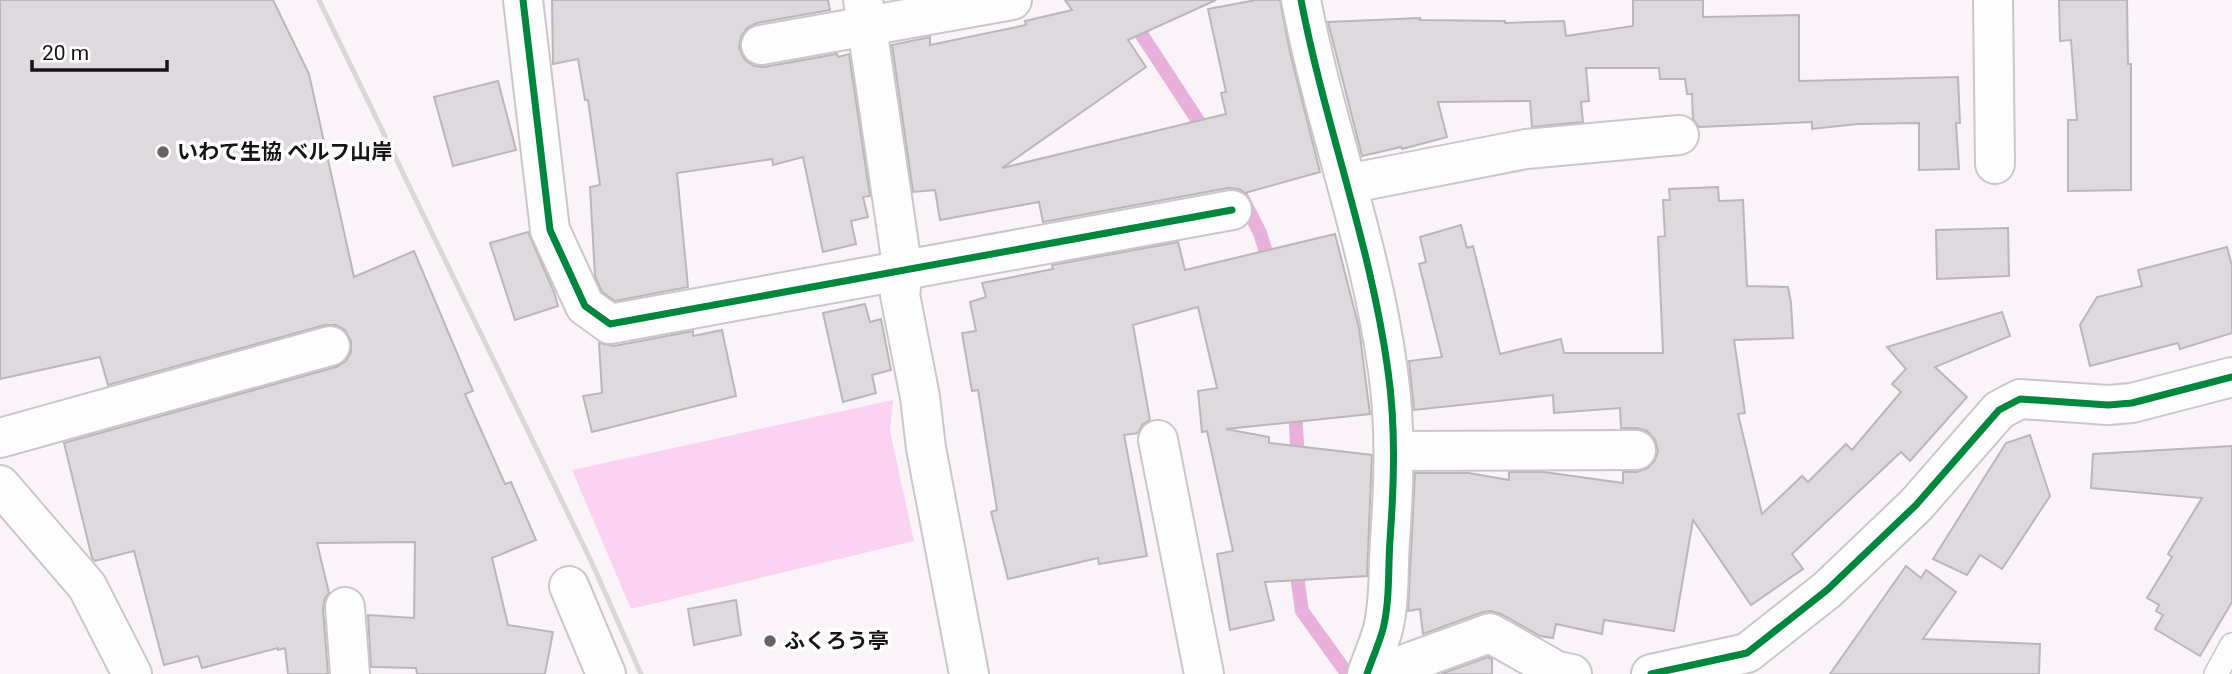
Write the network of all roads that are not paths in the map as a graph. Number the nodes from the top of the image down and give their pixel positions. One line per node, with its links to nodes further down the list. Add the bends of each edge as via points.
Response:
1 (523, 0): 11 (street, via 550,230 585,306 610,324)
2 (1012, 0): 5 (street)
3 (1301, 0): 9 (street)
4 (1993, 0): 8 (street)
5 (866, 13): 6 (street); 11 (street)
6 (761, 45)
7 (1679, 135): 9 (street, via 1526,149)
8 (1994, 164)
9 (1347, 184): 17 (street, via 1381,331)
10 (1232, 210): 11 (street)
11 (902, 272): 26 (street, via 900,295)
12 (330, 346): 14 (street)
13 (2232, 377): 22 (street, via 2132,402 2108,405 2021,399 2000,410 1916,505)
14 (0, 438)
15 (1158, 440): 27 (street)
16 (1636, 450): 17 (street)
17 (1394, 451): 28 (street, via 1385,616)
18 (0, 485): 23 (street, via 87,586)
19 (569, 586): 25 (street)
20 (345, 607): 24 (street)
21 (2232, 645): 32 (lane)
22 (1745, 667): 31 (street)
23 (132, 674)
24 (350, 674)
25 (606, 674)
26 (969, 674)
27 (1204, 674)
28 (1367, 674)
29 (1377, 674): 30 (street, via 1490,634 1557,671)
30 (1572, 674)
31 (1651, 674)
32 (2216, 674)

